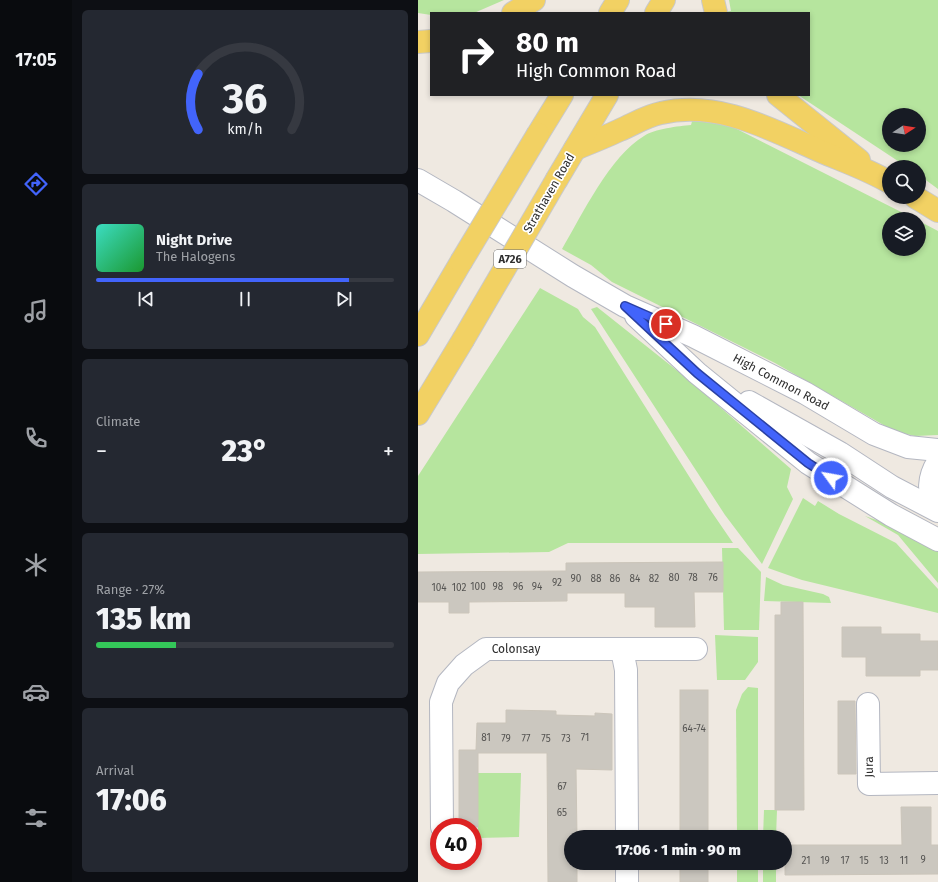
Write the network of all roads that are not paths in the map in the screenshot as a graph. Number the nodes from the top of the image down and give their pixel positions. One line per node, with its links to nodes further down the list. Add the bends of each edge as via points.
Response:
1 (534, 0): 5 (main road)
2 (618, 0): 6 (main road)
3 (664, 0): 7 (main road)
4 (713, 0): 8 (main road)
5 (515, 12)
6 (611, 12)
7 (657, 12)
8 (716, 12)
9 (430, 41): 10 (main road)
10 (418, 42)
11 (561, 96): 20 (main road, bridge)
12 (606, 96): 14 (main road, Strathaven Road / A726)
13 (779, 96): 15 (main road)
14 (575, 149): 16 (main road, via 661,112 687,109 712,111 732,115 764,127); 25 (main road, Strathaven Road / A726, bridge)
15 (882, 178)
16 (882, 179)
17 (418, 180): 21 (street, High Common Road)
18 (926, 204): 19 (main road)
19 (938, 211)
20 (448, 285): 22 (main road); 23 (main road)
21 (625, 306): 24 (street, High Common Road); 26 (street, High Common Road, via 693,336 805,393 874,434 908,447)
22 (418, 312)
23 (418, 334)
24 (697, 373): 29 (street, High Common Road, via 840,453 892,487); 30 (street, High Common Road, via 808,463 891,515)
25 (418, 414)
26 (938, 450)
27 (938, 462): 28 (street, via 930,481 931,493)
28 (938, 508)
29 (938, 511)
30 (938, 540)
31 (696, 649): 32 (street, Colonsay)
32 (622, 650): 35 (street, Colonsay, via 486,649 464,665 448,683 441,702); 36 (street, via 626,670)
33 (868, 704): 34 (street, Jura, via 869,784)
34 (938, 783)
35 (442, 818)
36 (627, 830)
37 (627, 870): 38 (street)
38 (627, 882)

